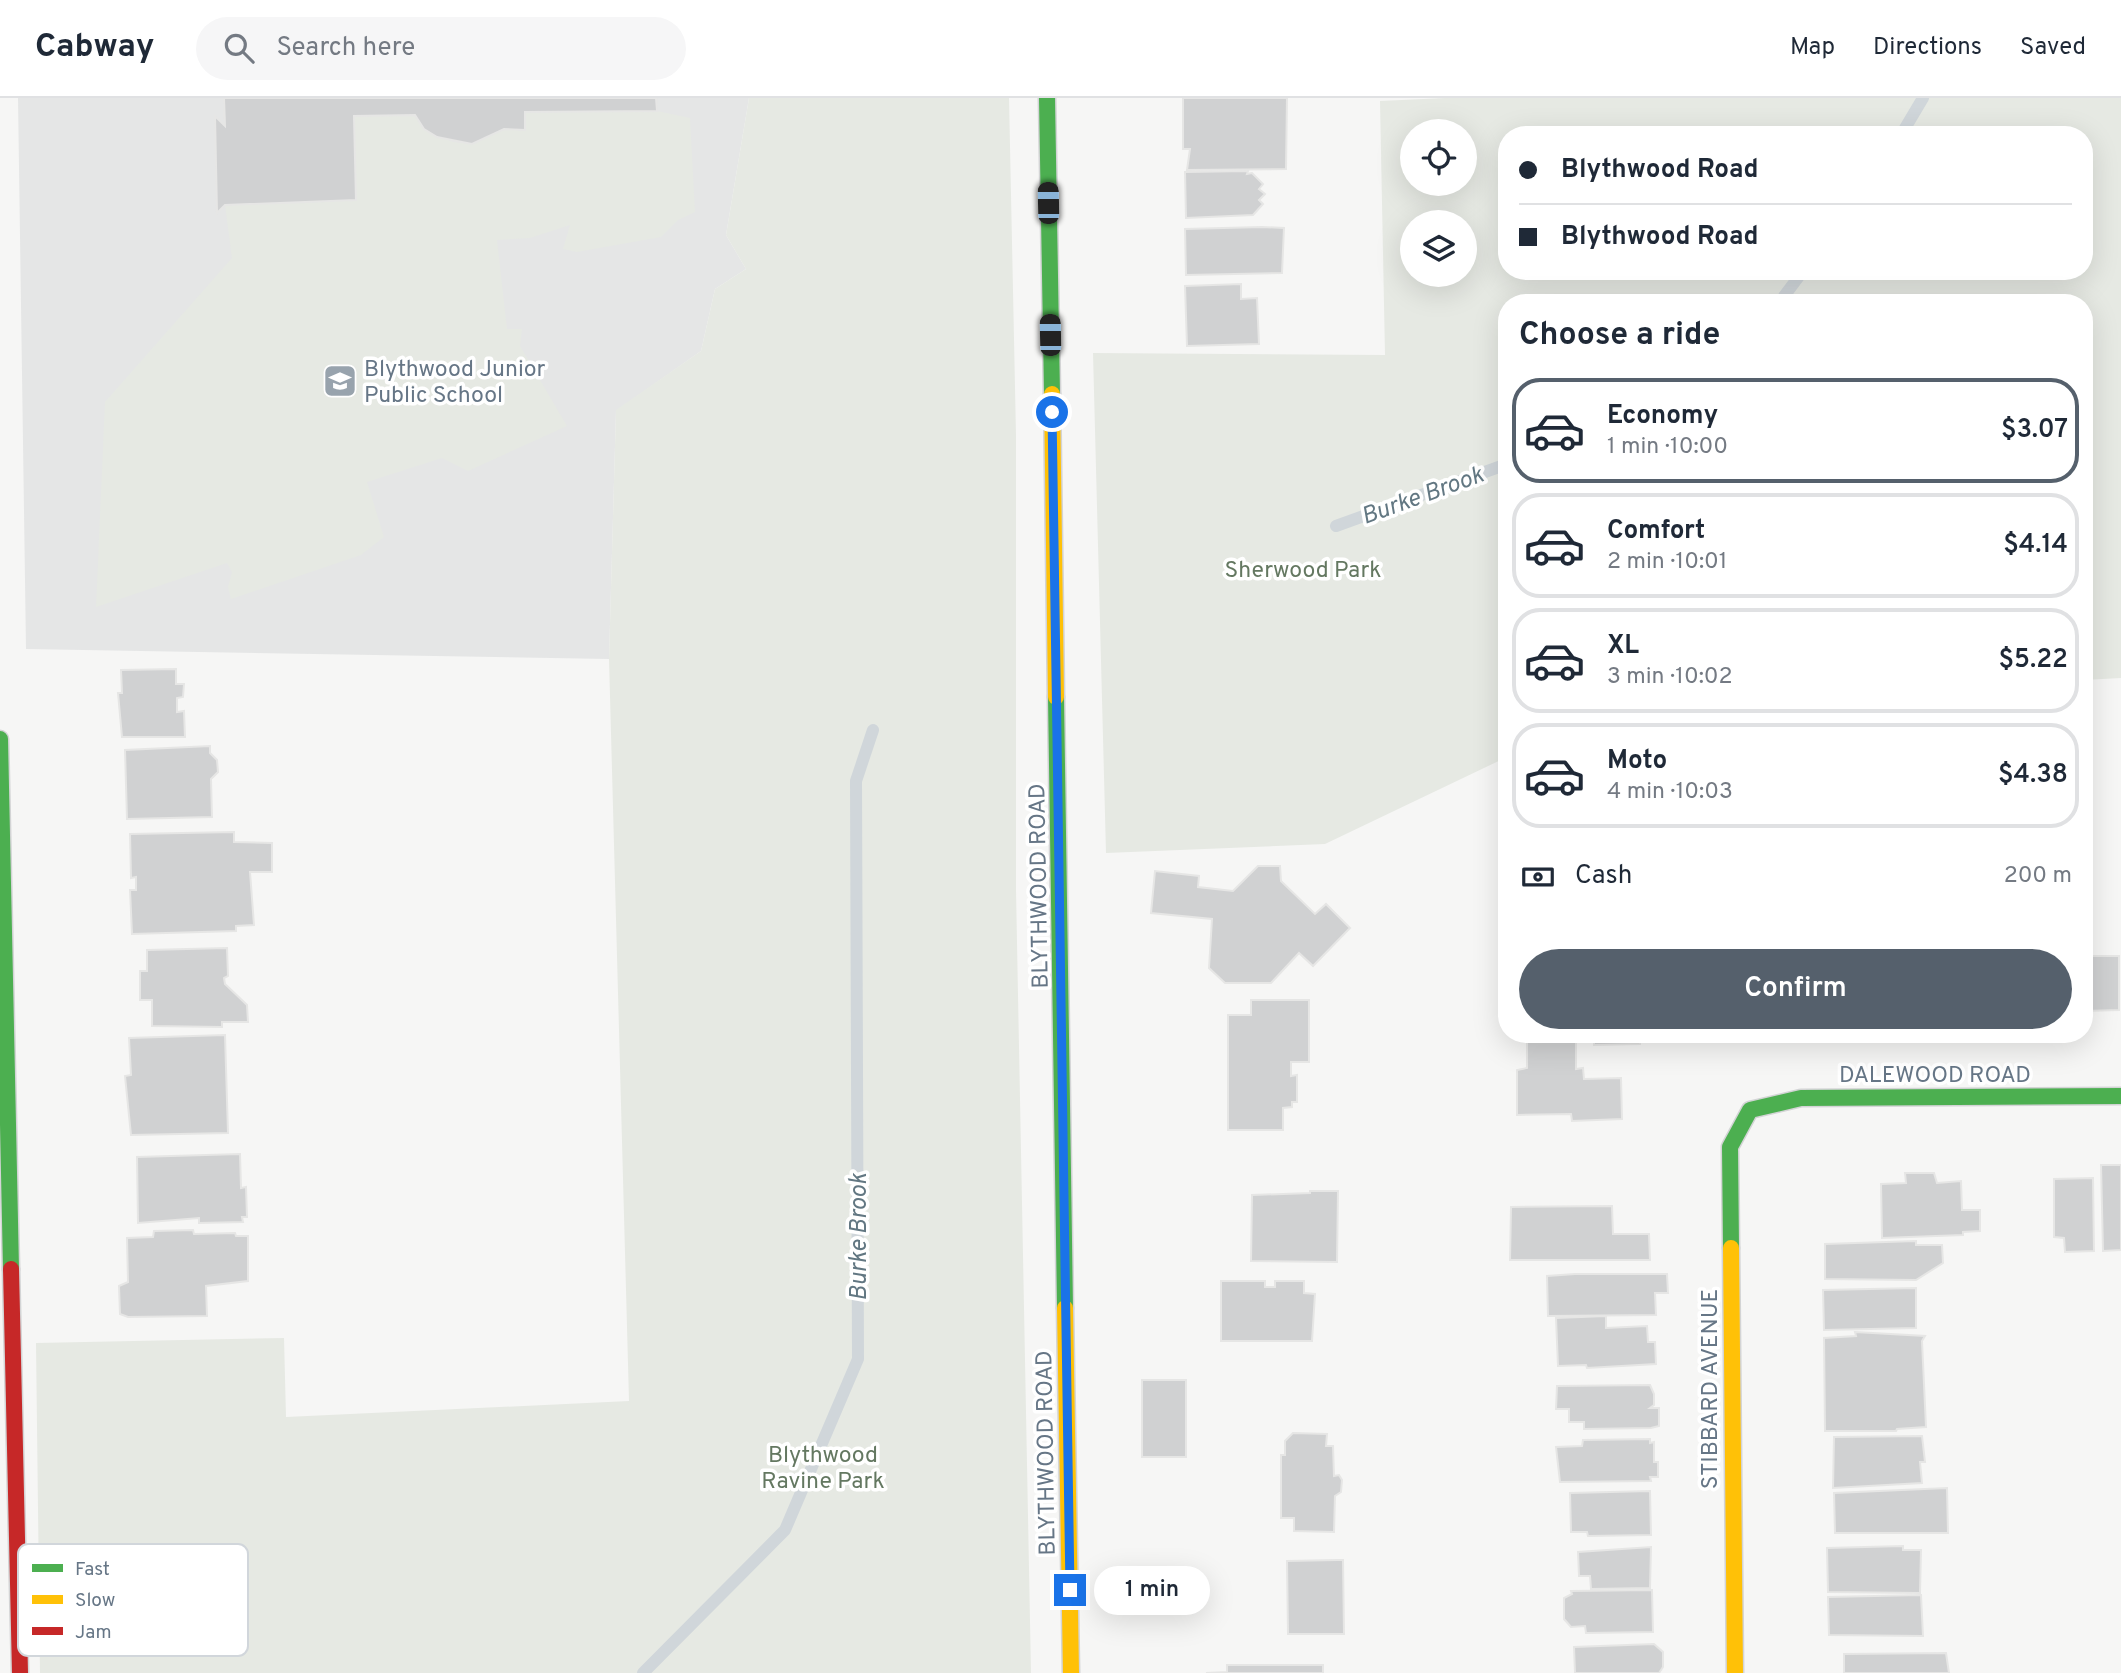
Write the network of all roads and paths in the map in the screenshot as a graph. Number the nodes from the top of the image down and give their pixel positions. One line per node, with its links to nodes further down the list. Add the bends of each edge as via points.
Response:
1 (1047, 98): 6 (street, BLYTHWOOD ROAD)
2 (0, 739): 5 (street)
3 (2121, 1096): 4 (street, DALEWOOD ROAD, via 1801,1098)
4 (1750, 1110): 7 (street, STIBBARD AVENUE, via 1730,1147)
5 (18, 1580)
6 (1071, 1673)
7 (1735, 1673)

